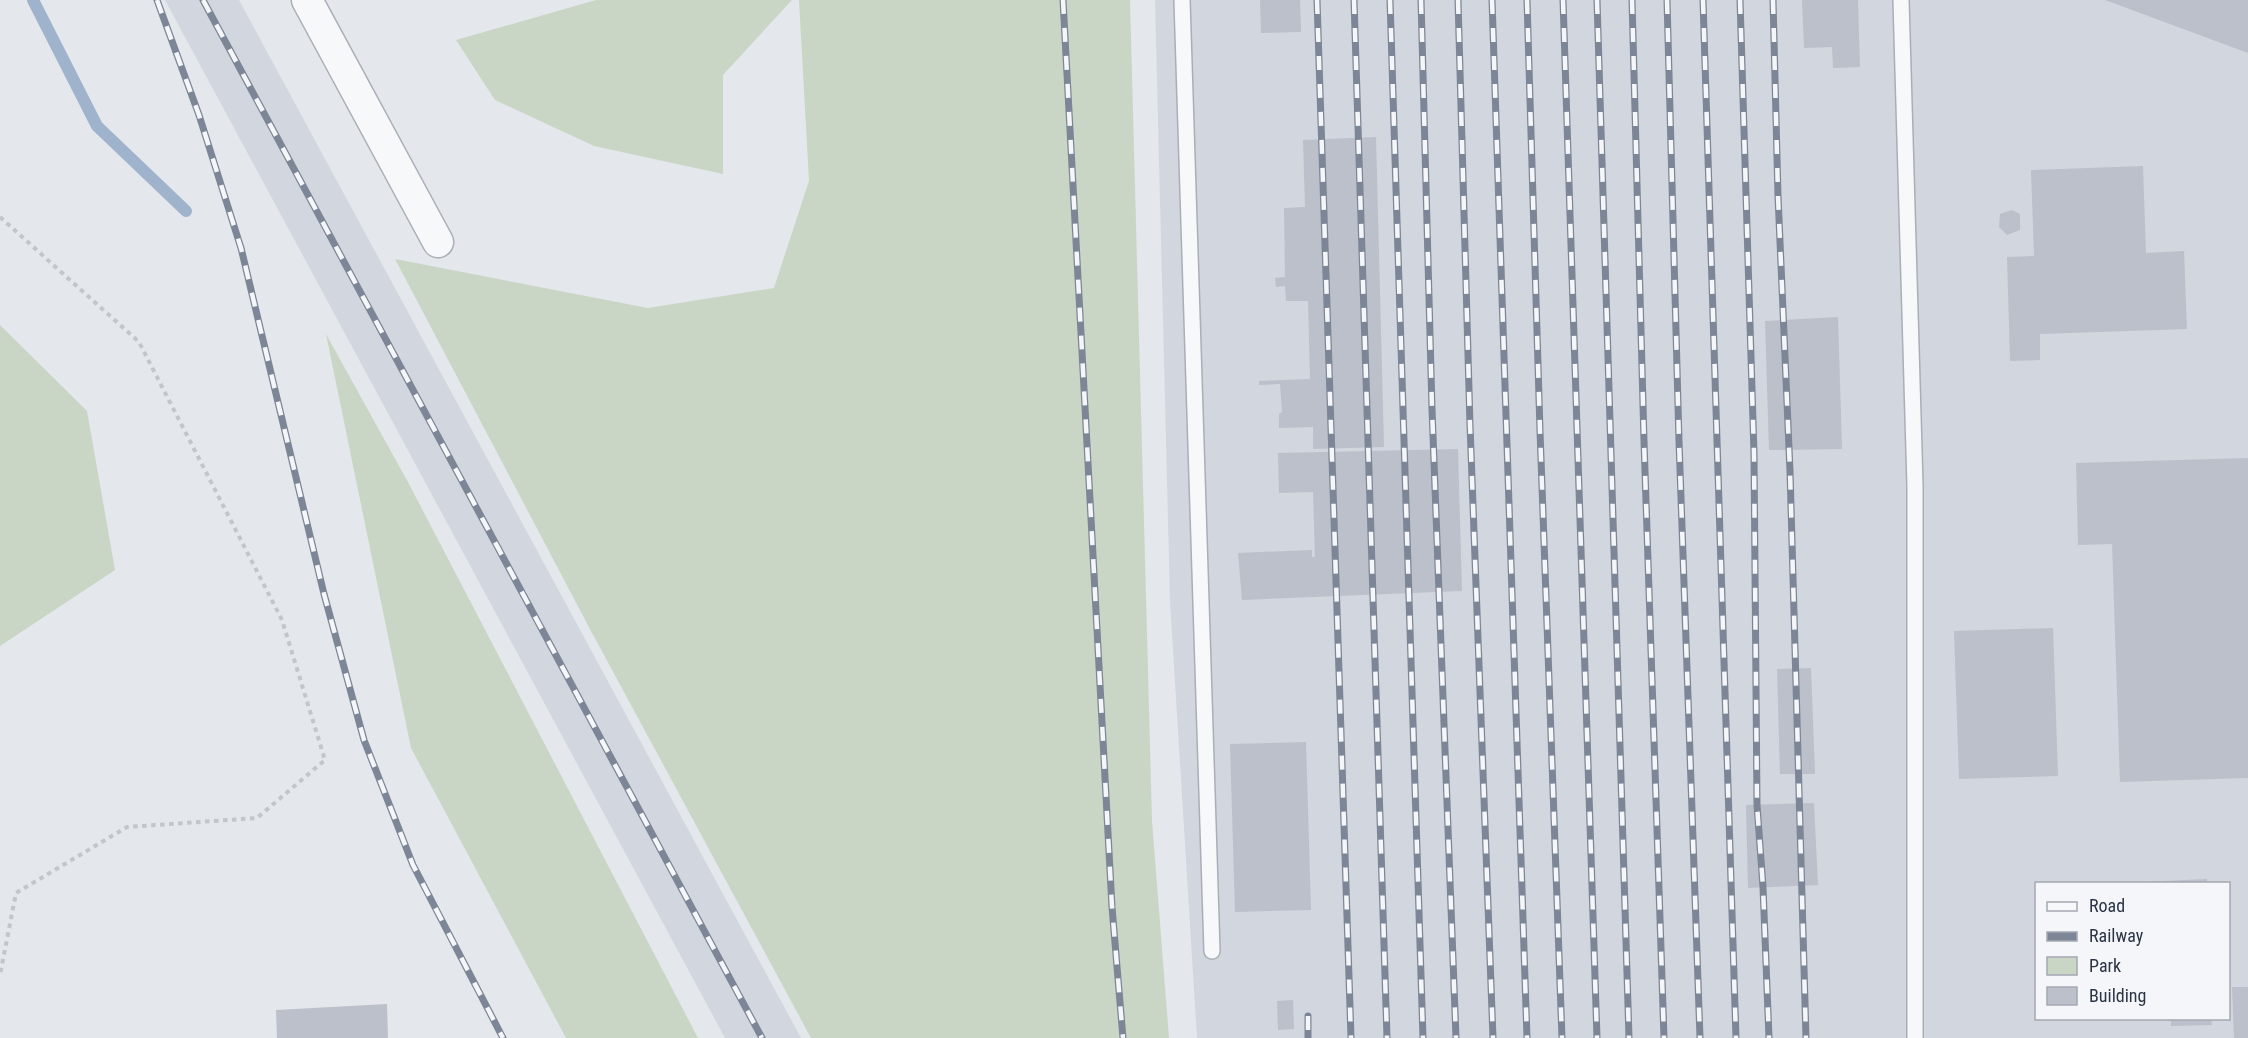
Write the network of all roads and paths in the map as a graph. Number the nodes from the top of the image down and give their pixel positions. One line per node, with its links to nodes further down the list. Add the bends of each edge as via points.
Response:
1 (307, 0): 5 (street)
2 (1182, 0): 6 (lane)
3 (1900, 0): 8 (lane, via 1915,486)
4 (0, 217): 7 (path, via 139,342 282,620 325,760 257,818 127,826 16,893)
5 (438, 242)
6 (1212, 951)
7 (0, 975)
8 (1915, 1038)

